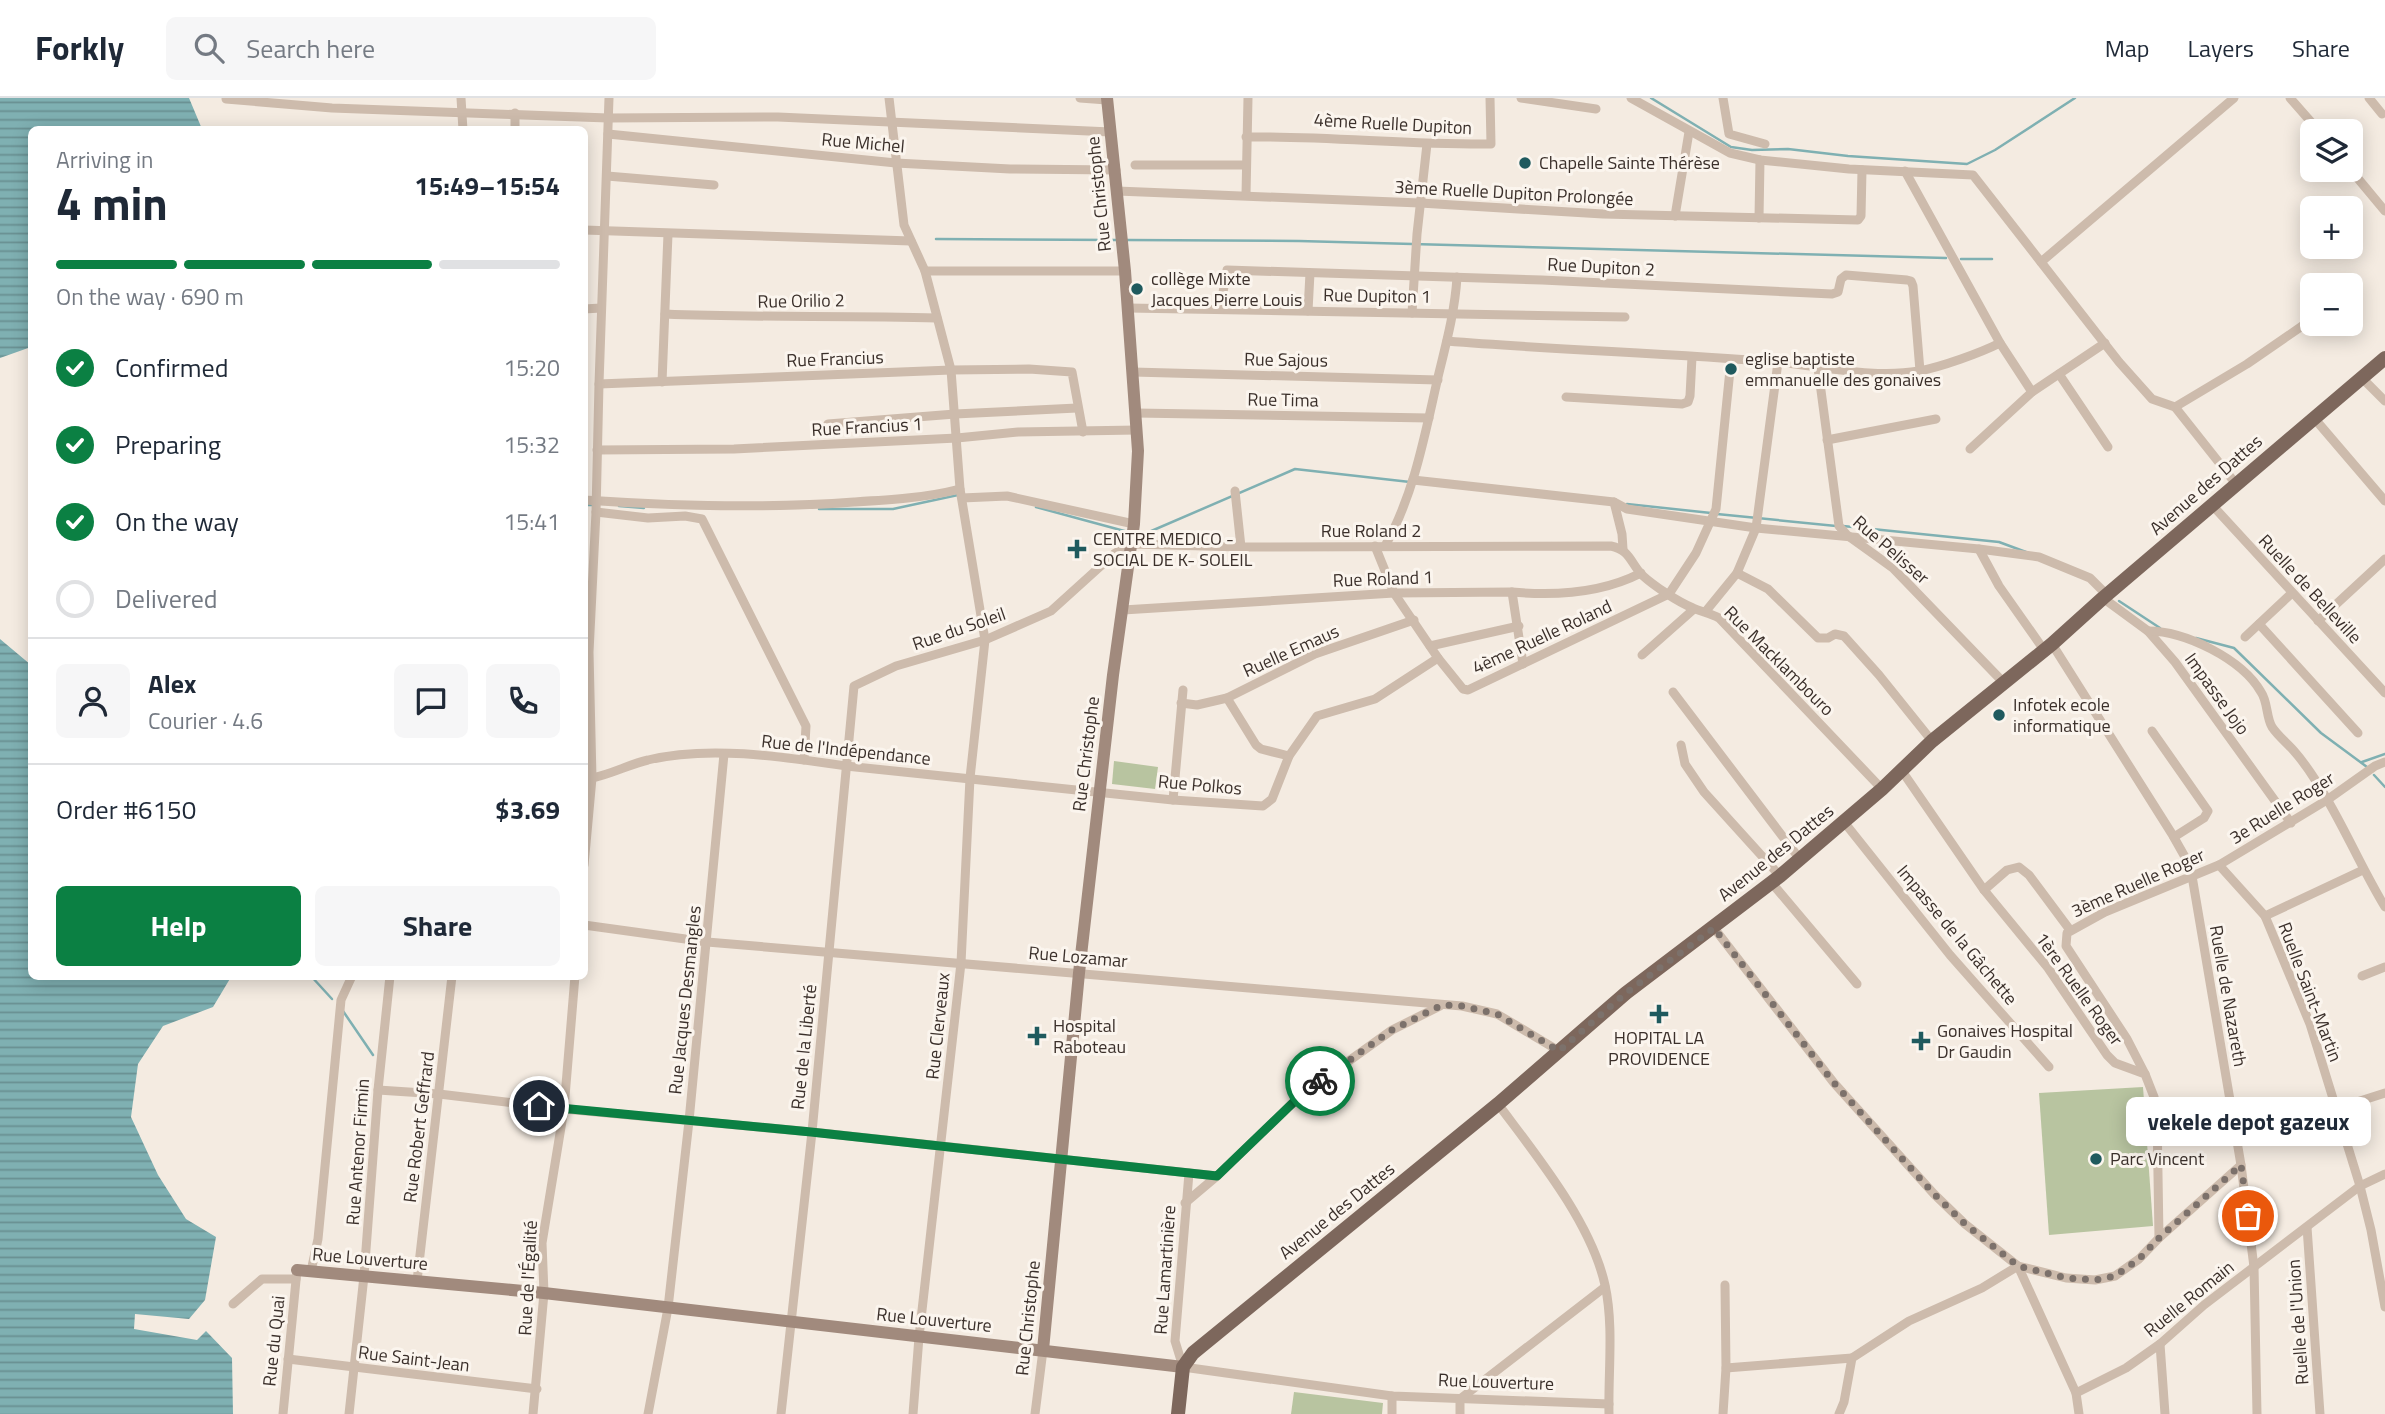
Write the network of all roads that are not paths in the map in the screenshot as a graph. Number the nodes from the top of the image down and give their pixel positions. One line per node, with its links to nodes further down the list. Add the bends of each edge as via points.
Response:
1 (461, 98): 16 (street)
2 (610, 98): 19 (street)
3 (890, 98): 21 (street, Rue Clerveaux)
4 (1080, 98): 14 (street)
5 (1248, 98): 27 (street)
6 (1490, 98): 28 (street, 4ème Ruelle Dupiton, via 1492,144)
7 (1521, 98): 15 (street)
8 (1631, 98): 25 (street)
9 (1723, 98): 29 (street, via 1730,134)
10 (2234, 98): 50 (street)
11 (2290, 98): 20 (street)
12 (2369, 98): 18 (street)
13 (226, 99): 16 (street)
14 (1107, 99): 24 (street, Rue Christophe)
15 (1595, 109)
16 (462, 113): 17 (street); 22 (street)
17 (515, 113): 19 (street); 23 (street)
18 (2382, 114)
19 (608, 118): 21 (street, via 778,117); 26 (street)
20 (2308, 119)
21 (892, 124): 24 (street); 31 (street, Rue Clerveaux)
22 (463, 126)
23 (515, 126)
24 (1111, 132): 34 (street, Rue Christophe)
25 (1689, 132): 30 (street, via 1730,153); 44 (street)
26 (608, 134): 31 (street, Rue Michel); 37 (street)
27 (1246, 136): 28 (street, 4ème Ruelle Dupiton); 33 (street)
28 (1427, 144): 42 (street)
29 (1765, 144)
30 (1760, 160): 35 (street); 45 (street)
31 (896, 163): 34 (street, Rue Michel); 49 (street, Rue Clerveaux, via 904,225)
32 (1135, 165): 33 (street)
33 (1246, 165): 41 (street)
34 (1116, 170): 40 (street, Rue Christophe)
35 (1862, 170): 36 (street); 45 (street, 3ème Ruelle Dupiton Prolongée, via 1858,220)
36 (1905, 172): 50 (street, via 1973,174); 68 (street)
37 (607, 176): 39 (street); 47 (street)
38 (2361, 182): 43 (street)
39 (714, 186)
40 (1117, 191): 41 (street, 3ème Ruelle Dupiton Prolongée); 52 (street, Rue Christophe)
41 (1246, 195): 42 (street, 3ème Ruelle Dupiton Prolongée)
42 (1420, 203): 44 (street, 3ème Ruelle Dupiton Prolongée); 54 (street)
43 (2385, 211)
44 (1675, 216): 45 (street, 3ème Ruelle Dupiton Prolongée)
45 (1759, 218)
46 (588, 230): 47 (street)
47 (605, 232): 48 (street); 56 (street)
48 (668, 234): 49 (street); 62 (street)
49 (911, 241): 51 (street, Rue Clerveaux)
50 (2041, 261): 69 (street)
51 (925, 271): 52 (street); 65 (street, Rue Clerveaux)
52 (1125, 271): 57 (street, Rue Christophe)
53 (1310, 273): 54 (street, Rue Dupiton 2); 59 (street, Rue Dupiton 2, via 1227,270); 60 (street)
54 (1414, 276): 55 (street, Rue Dupiton 2); 61 (street)
55 (1457, 277): 63 (street); 76 (street, Rue Dupiton 2, via 1832,294 1838,292 1846,275 1908,280 1913,286)
56 (601, 308): 58 (street); 82 (street)
57 (1128, 308): 59 (street, Rue Dupiton 1); 77 (street, Rue Christophe)
58 (588, 309)
59 (1220, 309): 60 (street, Rue Dupiton 1)
60 (1308, 311): 61 (street, Rue Dupiton 1)
61 (1412, 313): 63 (street, Rue Dupiton 1)
62 (665, 314): 65 (street, Rue Orilio 2); 81 (street)
63 (1453, 314): 64 (street, Rue Dupiton 1); 67 (street)
64 (1625, 317)
65 (937, 318): 75 (street, Rue Clerveaux)
66 (2300, 327): 86 (street)
67 (1447, 341): 70 (street); 80 (street)
68 (2000, 342): 76 (street); 83 (street)
69 (2105, 343): 78 (street); 86 (street, via 2152,399)
70 (1692, 357): 72 (street); 84 (street, via 1690,396 1682,404)
71 (2385, 358): 79 (main road, Avenue des Dattes)
72 (1731, 360): 73 (street); 111 (street)
73 (1778, 362): 74 (street); 113 (street)
74 (1818, 368): 76 (street); 97 (street, Rue Pelisser)
75 (951, 370): 81 (street, Rue Francius); 87 (street, Rue Francius, via 1072,372); 89 (street, Rue Clerveaux)
76 (1920, 371)
77 (1133, 372): 80 (street, Rue Sajous); 88 (street, Rue Christophe)
78 (2059, 374): 83 (street); 98 (street)
79 (2362, 378): 85 (street); 91 (main road, Avenue des Dattes)
80 (1438, 380): 90 (street)
81 (662, 382): 82 (street, Rue Francius)
82 (598, 384): 100 (street)
83 (2032, 392): 99 (street)
84 (1566, 397)
85 (2385, 401)
86 (2175, 407): 102 (street)
87 (1077, 408): 89 (street); 95 (street)
88 (1136, 413): 90 (street, Rue Tima); 94 (street, Rue Christophe)
89 (955, 414): 93 (street); 96 (street, Rue Clerveaux)
90 (1429, 418): 101 (street)
91 (2314, 418): 102 (main road, Avenue des Dattes); 107 (street)
92 (1936, 419): 97 (street)
93 (828, 424)
94 (1138, 430): 95 (street, Rue Francius 1); 112 (street, Rue Christophe)
95 (1083, 432): 96 (street, Rue Francius 1)
96 (957, 438): 100 (street, Rue Francius 1, via 734,449); 103 (street, Rue Clerveaux)
97 (1827, 440): 114 (street, Rue Pelisser, via 1839,526)
98 (2108, 447)
99 (1970, 449)
100 (597, 450): 106 (street)
101 (1412, 481): 108 (street, Impasse Jojo); 116 (street)
102 (2236, 484): 109 (main road, Avenue des Dattes)
103 (961, 494): 106 (street, via 796,506); 112 (street, via 1007,496); 137 (street, Rue Clerveaux)
104 (1235, 496): 117 (street)
105 (588, 500): 106 (street)
106 (596, 501): 110 (street)
107 (2385, 501)
108 (1614, 502): 111 (street, Impasse Jojo, via 1628,509); 118 (street)
109 (2213, 506): 125 (street, Ruelle de Belleville); 127 (main road, Avenue des Dattes)
110 (596, 512): 155 (street, via 702,519 806,726); 159 (street, via 589,652)
111 (1712, 521): 113 (street, Impasse Jojo); 126 (street)
112 (1134, 524): 115 (street, Rue Christophe)
113 (1756, 528): 114 (street, Impasse Jojo); 122 (street)
114 (1847, 535): 119 (street, Impasse Jojo); 143 (street, Rue Pelisser, via 1893,568)
115 (1131, 544): 117 (street, Rue Roland 2); 129 (street, Rue Christophe); 137 (street, Rue du Soleil, via 1051,611)
116 (1380, 546): 117 (street, Rue Roland 2); 118 (street, Rue Roland 2); 124 (street)
117 (1241, 547)
118 (1623, 549): 121 (street, Rue Macklambouro)
119 (1979, 549): 127 (street, Impasse Jojo, via 2039,557 2090,578); 139 (street, Ruelle de Nazareth, via 1999,586)
120 (2385, 559): 132 (street)
121 (1641, 573): 123 (street, Rue Roland 1, via 1598,589); 126 (street, Rue Macklambouro)
122 (1737, 573): 130 (street); 151 (street, via 1768,589 1818,638 1844,636)
123 (1512, 592): 124 (street, Rue Roland 1); 134 (street)
124 (1394, 593): 129 (street, Rue Roland 1); 131 (street)
125 (2292, 593): 132 (street, Ruelle de Belleville); 133 (street)
126 (1670, 594): 128 (street, Rue Macklambouro); 142 (street, 4ème Ruelle Roland)
127 (2105, 596): 135 (street, Impasse Jojo); 139 (main road, Avenue des Dattes)
128 (1694, 609): 130 (street, Rue Macklambouro); 140 (street)
129 (1123, 610): 162 (street, Rue Christophe)
130 (1706, 611): 161 (street, Rue Macklambouro, via 1719,618)
131 (1414, 620): 138 (street); 147 (street, Ruelle Emaus, via 1315,654)
132 (2318, 621): 146 (street, Ruelle de Belleville)
133 (2259, 624): 136 (street); 150 (street)
134 (1519, 626): 138 (street); 142 (street)
135 (2148, 631): 164 (street, via 2170,632 2209,647 2252,680 2262,693 2272,726); 167 (street, Impasse Jojo)
136 (2245, 637)
137 (985, 640): 157 (street, Rue du Soleil, via 896,666 854,686); 160 (street, Rue Clerveaux)
138 (1430, 646): 141 (street)
139 (2048, 647): 143 (main road, Avenue des Dattes); 168 (street, Ruelle de Nazareth)
140 (1642, 655)
141 (1437, 658): 142 (street, 4ème Ruelle Roland, via 1466,690); 154 (street, Rue Polkos, via 1375,699 1317,716)
142 (1523, 664)
143 (2004, 683): 151 (main road, Avenue des Dattes)
144 (1183, 690): 148 (street)
145 (1673, 691): 169 (street)
146 (2385, 693)
147 (1227, 698): 148 (street, Ruelle Emaus, via 1197,705); 154 (street, via 1256,746)
148 (1181, 703): 163 (street)
149 (2152, 731): 168 (street, via 2208,811)
150 (2358, 733)
151 (1932, 741): 158 (main road, Avenue des Dattes)
152 (1681, 745): 173 (street, via 1685,764 1704,792)
153 (724, 754): 155 (street, Rue de l'Indépendance); 159 (street, Rue de l'Indépendance, via 648,760); 180 (street, Rue Jacques Desmangles)
154 (1289, 756): 163 (street, Rue Polkos, via 1272,799 1263,806)
155 (804, 760): 157 (street, Rue de l'Indépendance)
156 (2385, 762): 164 (street, 3e Ruelle Roger)
157 (846, 766): 160 (street, Rue de l'Indépendance); 181 (street, Rue de la Liberté)
158 (1902, 771): 161 (main road, Avenue des Dattes); 174 (street, 1ère Ruelle Roger)
159 (592, 778): 165 (street)
160 (970, 778): 162 (street, Rue de l'Indépendance); 182 (street, Rue Clerveaux)
161 (1882, 789): 166 (main road, Avenue des Dattes)
162 (1099, 792): 163 (street, Rue Polkos); 184 (street, Rue Christophe)
163 (1173, 800)
164 (2327, 800): 167 (street, 3e Ruelle Roger); 171 (street)
165 (588, 822)
166 (1844, 822): 169 (main road, Avenue des Dattes); 193 (street, Impasse de la Gâchette, via 1950,955)
167 (2291, 823): 170 (street, 3e Ruelle Roger)
168 (2174, 837): 172 (street, Ruelle de Nazareth)
169 (1800, 858): 173 (main road, Avenue des Dattes)
170 (2219, 865): 172 (street, 3ème Ruelle Roger); 176 (street, Ruelle Saint-Martin)
171 (2363, 870): 175 (street); 176 (street)
172 (2192, 876): 179 (street, 3ème Ruelle Roger); 205 (street, Ruelle de Nazareth)
173 (1775, 879): 178 (main road, Avenue des Dattes); 190 (street)
174 (1984, 890): 179 (street, via 2007,870 2019,867); 194 (street, 1ère Ruelle Roger, via 2048,968 2107,1055 2115,1063)
175 (2385, 906)
176 (2265, 916): 200 (street, Ruelle Saint-Martin, via 2310,1024)
177 (588, 926): 180 (street, Rue Lozamar)
178 (1714, 928): 192 (main road, Avenue des Dattes, via 1626,993); 213 (street, via 1834,1083 1965,1224)
179 (2070, 930): 194 (street, 3ème Ruelle Roger, via 2066,946)
180 (707, 942): 181 (street, Rue Lozamar); 201 (street, Rue Jacques Desmangles)
181 (830, 951): 182 (street, Rue Lozamar); 202 (street, Rue de la Liberté)
182 (961, 963): 184 (street, Rue Lozamar); 203 (street, Rue Clerveaux)
183 (2385, 967): 185 (street)
184 (1079, 973): 191 (street, Rue Lozamar); 204 (street, Rue Christophe)
185 (2362, 976)
186 (350, 980): 215 (street, via 341,1000)
187 (390, 980): 195 (street, Rue Antenor Firmin)
188 (452, 980): 197 (street, Rue Robert Geffrard)
189 (575, 980): 199 (street, Rue de l'Égalité)
190 (1857, 984)
191 (1442, 1005): 192 (street, Rue Lozamar, via 1497,1014); 208 (street, via 1392,1030 1300,1096)
192 (1559, 1051): 198 (main road, Avenue des Dattes)
193 (2049, 1067)
194 (2145, 1074): 212 (street, via 2157,1112)
195 (378, 1090): 197 (street); 217 (street, Rue Antenor Firmin)
196 (2385, 1093): 200 (street)
197 (439, 1094): 199 (street); 218 (street, Rue Robert Geffrard)
198 (1498, 1104): 220 (street, via 1579,1222); 232 (main road, Avenue des Dattes, via 1193,1353)
199 (564, 1109): 201 (street); 221 (street, Rue de l'Égalité, via 542,1243)
200 (2335, 1109): 209 (street, Ruelle Saint-Martin)
201 (689, 1121): 202 (street); 224 (street, Rue Jacques Desmangles)
202 (811, 1132): 203 (street); 225 (street, Rue de la Liberté)
203 (941, 1147): 204 (street); 226 (street, Rue Clerveaux)
204 (1060, 1159): 206 (street); 228 (street, Rue Christophe)
205 (2241, 1165): 212 (street); 214 (street, Ruelle de Nazareth)
206 (1189, 1173): 208 (street); 210 (street, Rue Lamartinière)
207 (2385, 1174): 209 (street, Ruelle Romain)
208 (1217, 1176): 210 (street)
209 (2360, 1185): 211 (street, Ruelle Romain); 223 (street, Ruelle Saint-Martin)
210 (1185, 1203): 232 (street, Rue Lamartinière, via 1175,1341)
211 (2307, 1227): 214 (street, Ruelle Romain); 254 (street, Ruelle de l'Union)
212 (2159, 1238): 213 (street, via 2115,1276 2095,1280)
213 (2018, 1266): 229 (street, via 1909,1321); 235 (street)
214 (2254, 1267): 227 (street, Ruelle Romain); 253 (street, Ruelle de Nazareth)
215 (311, 1271): 216 (street, Rue Louverture); 217 (street, Rue Louverture)
216 (297, 1275): 222 (street, via 262,1279); 230 (street, Rue du Quai)
217 (365, 1276): 218 (street, Rue Louverture); 231 (street, Rue Antenor Firmin)
218 (417, 1281): 221 (street, Rue Louverture)
219 (1725, 1285): 233 (street)
220 (1605, 1287): 237 (street); 238 (street)
221 (544, 1293): 224 (street, Rue Louverture); 234 (street, Rue de l'Égalité)
222 (233, 1304)
223 (2385, 1307)
224 (668, 1308): 225 (street, Rue Louverture); 242 (street, Rue Jacques Desmangles)
225 (791, 1321): 226 (street, Rue Louverture); 243 (street, Rue de la Liberté)
226 (919, 1336): 228 (street, Rue Louverture); 244 (street, Rue Clerveaux)
227 (2160, 1344): 235 (street, Ruelle Romain, via 2126,1368); 252 (street)
228 (1043, 1350): 232 (street, Rue Louverture); 245 (street, Rue Christophe)
229 (1852, 1358): 233 (street); 250 (street)
230 (288, 1359): 231 (street, Rue Saint-Jean); 239 (street, Rue du Quai)
231 (354, 1367): 234 (street, Rue Saint-Jean); 240 (street, Rue Antenor Firmin)
232 (1184, 1367): 236 (street, Rue Louverture); 246 (main road)
233 (1726, 1368): 249 (street)
234 (537, 1389): 241 (street, Rue de l'Égalité)
235 (2076, 1393): 251 (street)
236 (1392, 1396): 237 (street, Rue Louverture); 247 (street)
237 (1460, 1399): 238 (street, Rue Louverture); 248 (street)
238 (1609, 1409)
239 (283, 1414)
240 (349, 1414)
241 (533, 1414)
242 (649, 1414)
243 (781, 1414)
244 (913, 1414)
245 (1035, 1414)
246 (1178, 1414)
247 (1392, 1414)
248 (1460, 1414)
249 (1723, 1414)
250 (1839, 1414)
251 (2079, 1414)
252 (2165, 1414)
253 (2257, 1414)
254 (2320, 1414)

